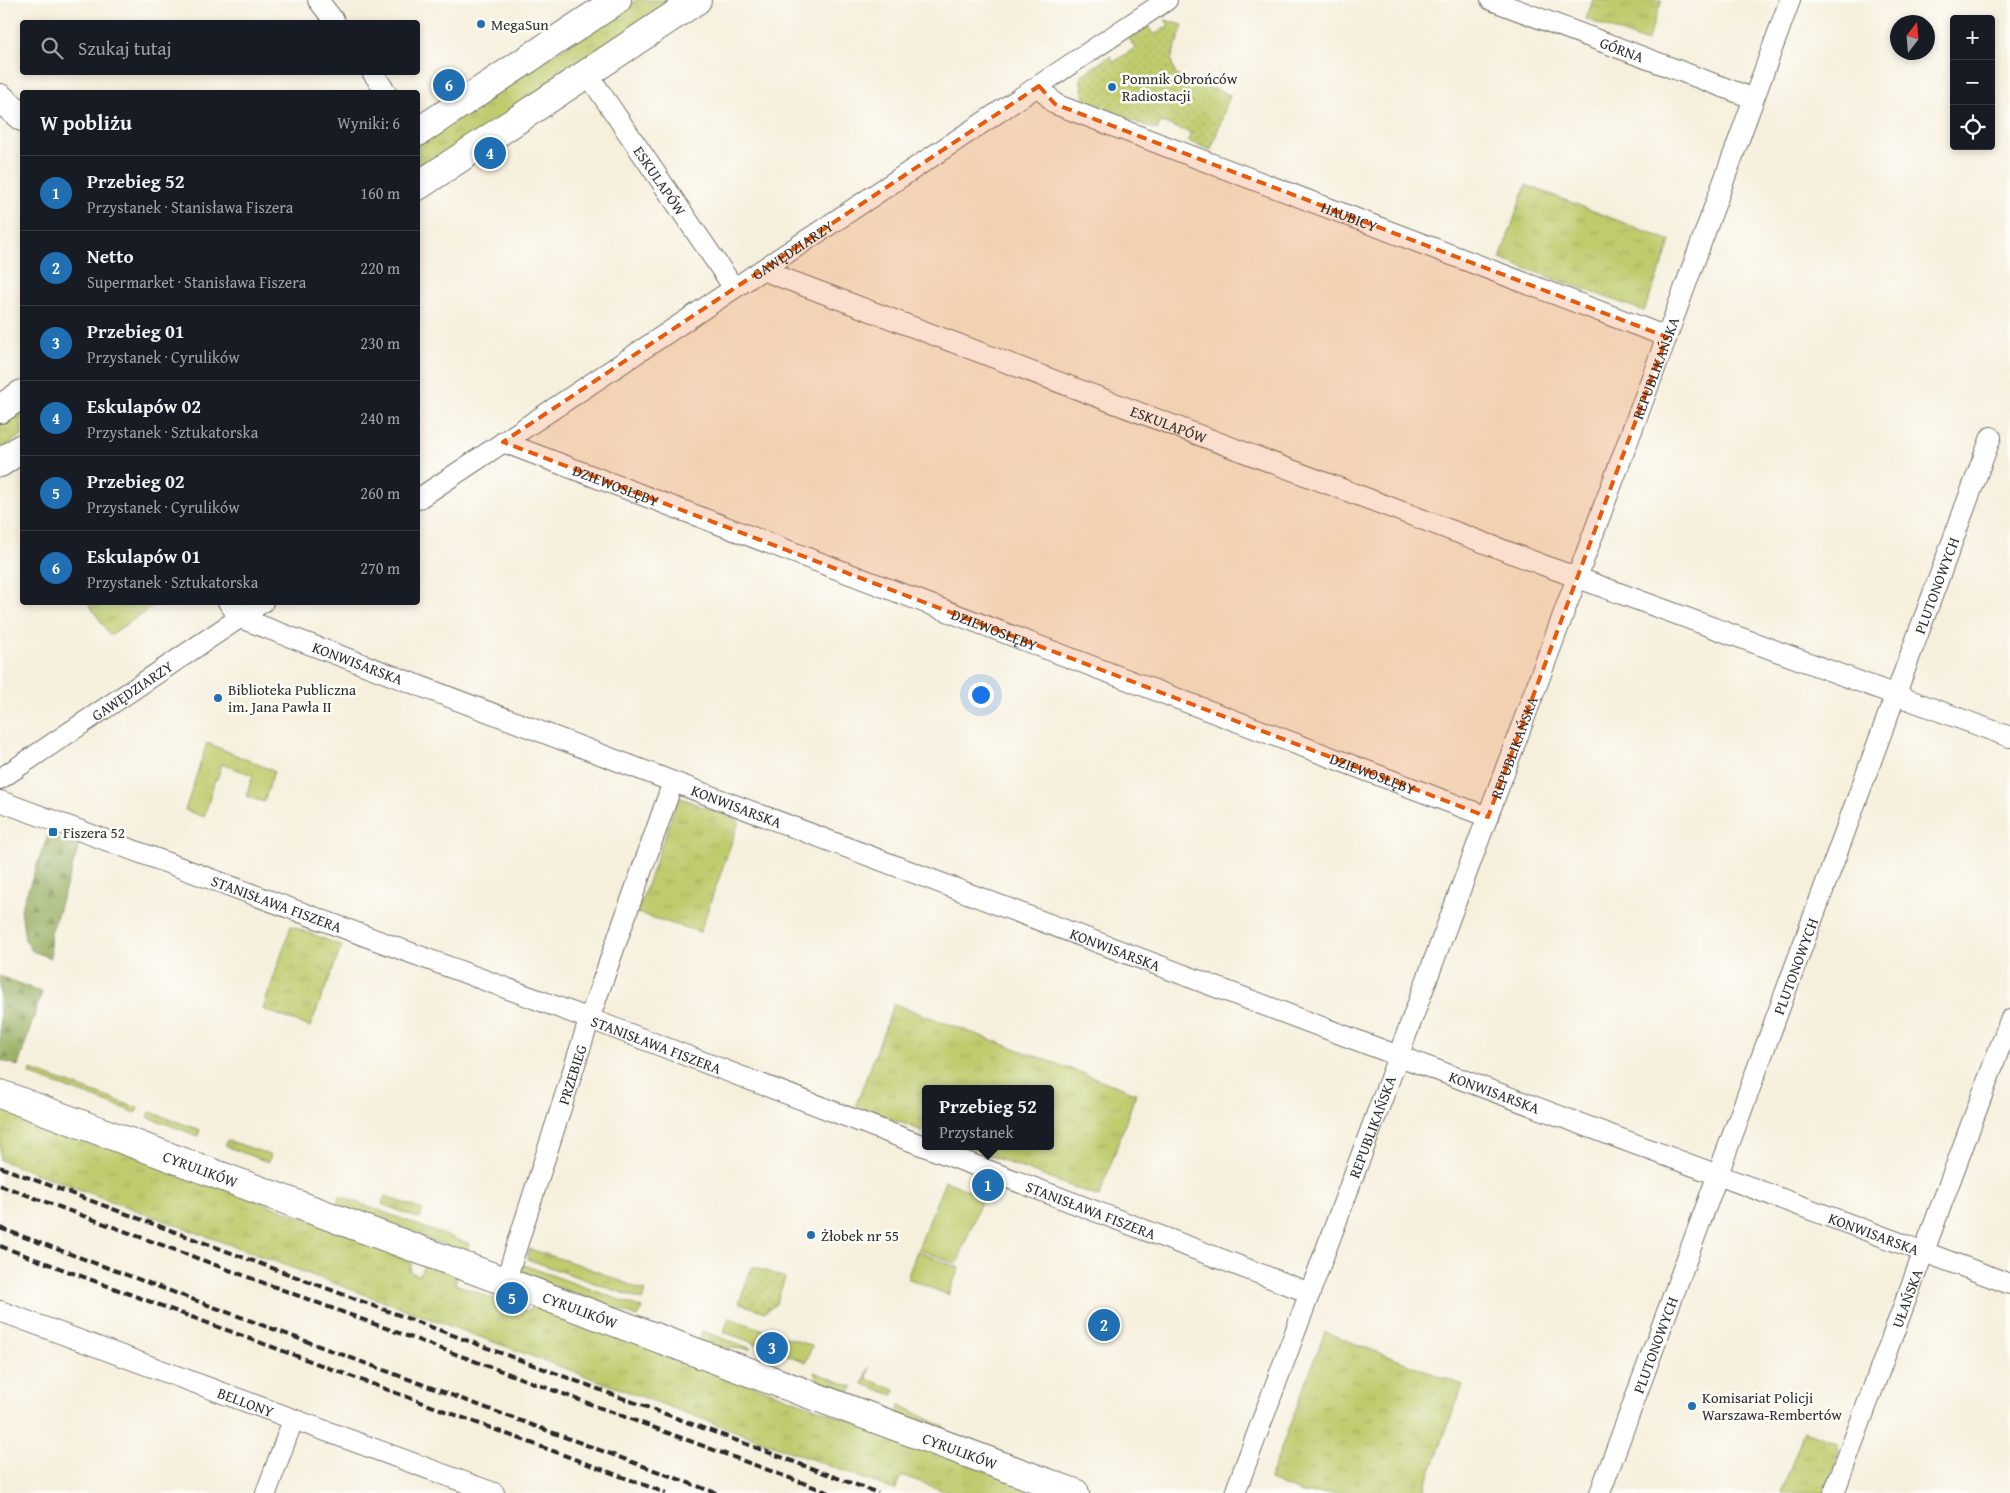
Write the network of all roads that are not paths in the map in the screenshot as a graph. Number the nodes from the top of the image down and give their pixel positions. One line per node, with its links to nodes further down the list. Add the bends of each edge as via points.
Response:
1 (318, 0): 7 (street)
2 (617, 0): 15 (main road)
3 (697, 0): 8 (main road)
4 (1167, 0): 10 (street, GAWĘDZIARZY)
5 (1491, 0): 13 (street, GÓRNA)
6 (1790, 0): 13 (street, REPUBLIKAŃSKA)
7 (333, 20)
8 (587, 73): 16 (main road); 18 (street, ESKULAPÓW)
9 (374, 75): 11 (street)
10 (1039, 86): 17 (street, GAWĘDZIARZY); 19 (street, HAUBICY, via 1055,104)
11 (385, 90)
12 (0, 98): 14 (main road)
13 (1752, 98): 19 (street, REPUBLIKAŃSKA)
14 (20, 114)
15 (420, 131)
16 (420, 185)
17 (762, 270): 18 (street, GAWĘDZIARZY); 27 (street, ESKULAPÓW)
18 (734, 288): 23 (street, GAWĘDZIARZY)
19 (1667, 337): 27 (street, REPUBLIKAŃSKA)
20 (20, 395): 21 (main road)
21 (0, 409)
22 (1991, 437): 31 (street, PLUTONOWYCH)
23 (503, 442): 26 (street, GAWĘDZIARZY); 36 (street, DZIEWOSŁĘBY)
24 (20, 449): 25 (main road)
25 (0, 463)
26 (420, 497)
27 (1576, 578): 31 (street, ESKULAPÓW); 36 (street, REPUBLIKAŃSKA)
28 (230, 605): 30 (street)
29 (259, 605): 30 (street, GAWĘDZIARZY)
30 (240, 618): 33 (street, GAWĘDZIARZY); 34 (street, KONWISARSKA)
31 (1896, 694): 32 (street, ESKULAPÓW); 43 (street, PLUTONOWYCH)
32 (2010, 737)
33 (0, 779)
34 (673, 782): 37 (street, PRZEBIEG); 39 (street, KONWISARSKA)
35 (0, 801): 37 (street, STANISŁAWA FISZERA)
36 (1488, 817): 39 (street, REPUBLIKAŃSKA)
37 (590, 1019): 41 (street, STANISŁAWA FISZERA); 45 (street, PRZEBIEG)
38 (2010, 1020): 44 (street, UŁAŃSKA)
39 (1399, 1056): 43 (street, KONWISARSKA); 47 (street, REPUBLIKAŃSKA)
40 (0, 1094): 45 (main road, CYRULIKÓW)
41 (922, 1146)
42 (933, 1150): 47 (street, STANISŁAWA FISZERA)
43 (1718, 1176): 44 (street, KONWISARSKA); 54 (street, PLUTONOWYCH)
44 (1924, 1252): 46 (street, KONWISARSKA); 55 (street, UŁAŃSKA)
45 (506, 1283): 52 (main road, CYRULIKÓW)
46 (2010, 1284)
47 (1310, 1294): 53 (street, REPUBLIKAŃSKA)
48 (0, 1311): 49 (street, BELLONY)
49 (293, 1420): 50 (street); 51 (street, BELLONY)
50 (266, 1493)
51 (494, 1493)
52 (1075, 1493)
53 (1235, 1493)
54 (1600, 1493)
55 (1834, 1493)

